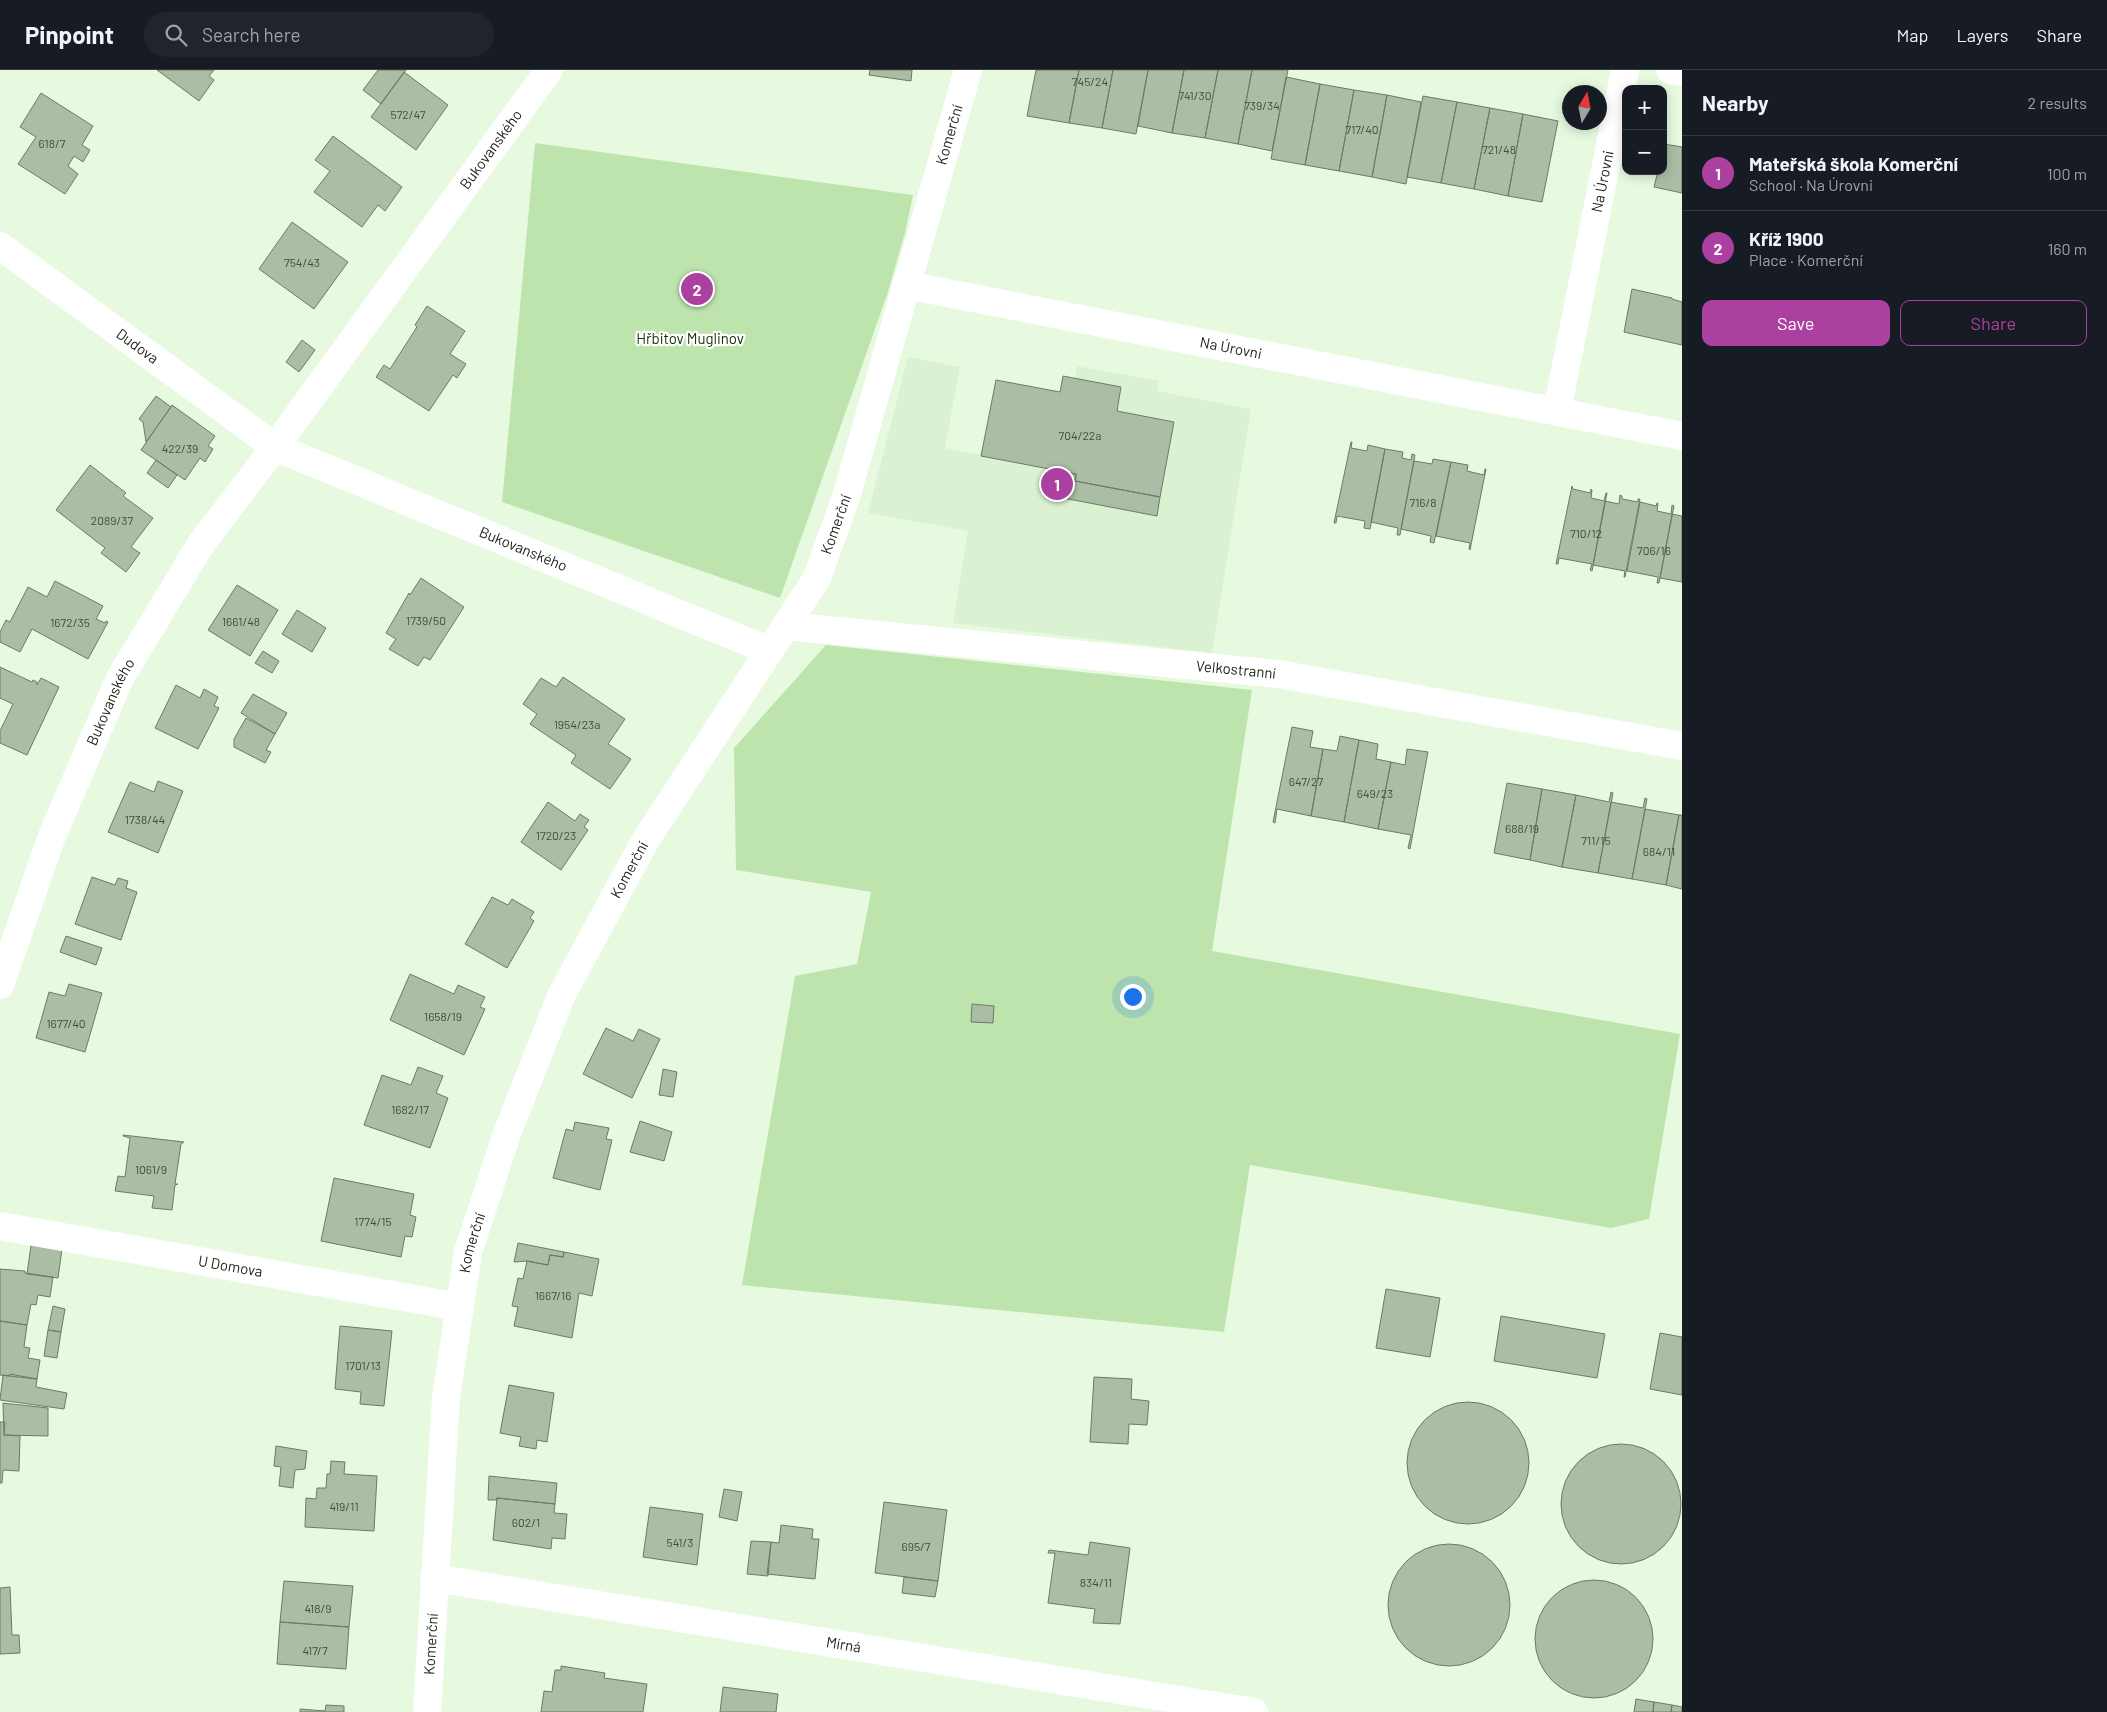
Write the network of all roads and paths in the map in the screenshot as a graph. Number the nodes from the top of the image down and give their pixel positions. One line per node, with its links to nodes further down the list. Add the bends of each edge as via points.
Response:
1 (549, 70): 10 (street, Bukovanského)
2 (968, 70): 7 (street, Komerční)
3 (1624, 70): 8 (street, Na Úrovni)
4 (1670, 70): 5 (street)
5 (1682, 72)
6 (0, 246): 10 (street, Dudova)
7 (906, 285): 8 (street, Na Úrovni); 11 (street, Komerční, via 848,494 818,578)
8 (1557, 412): 9 (street, Na Úrovni)
9 (1682, 436)
10 (276, 447): 12 (street, Bukovanského); 14 (street, Bukovanského, via 200,544 120,678 52,836)
11 (786, 626): 12 (street, Komerční); 13 (street, Velkostranní, via 1278,674)
12 (770, 651): 16 (street, Komerční, via 645,841 561,996 508,1131 468,1252)
13 (1682, 746)
14 (0, 985)
15 (0, 1226): 16 (street, U Domova)
16 (460, 1307): 17 (street, Komerční, via 446,1398)
17 (434, 1578): 18 (street, Komerční); 19 (street, Mírná)
18 (427, 1712)
19 (1254, 1712)

